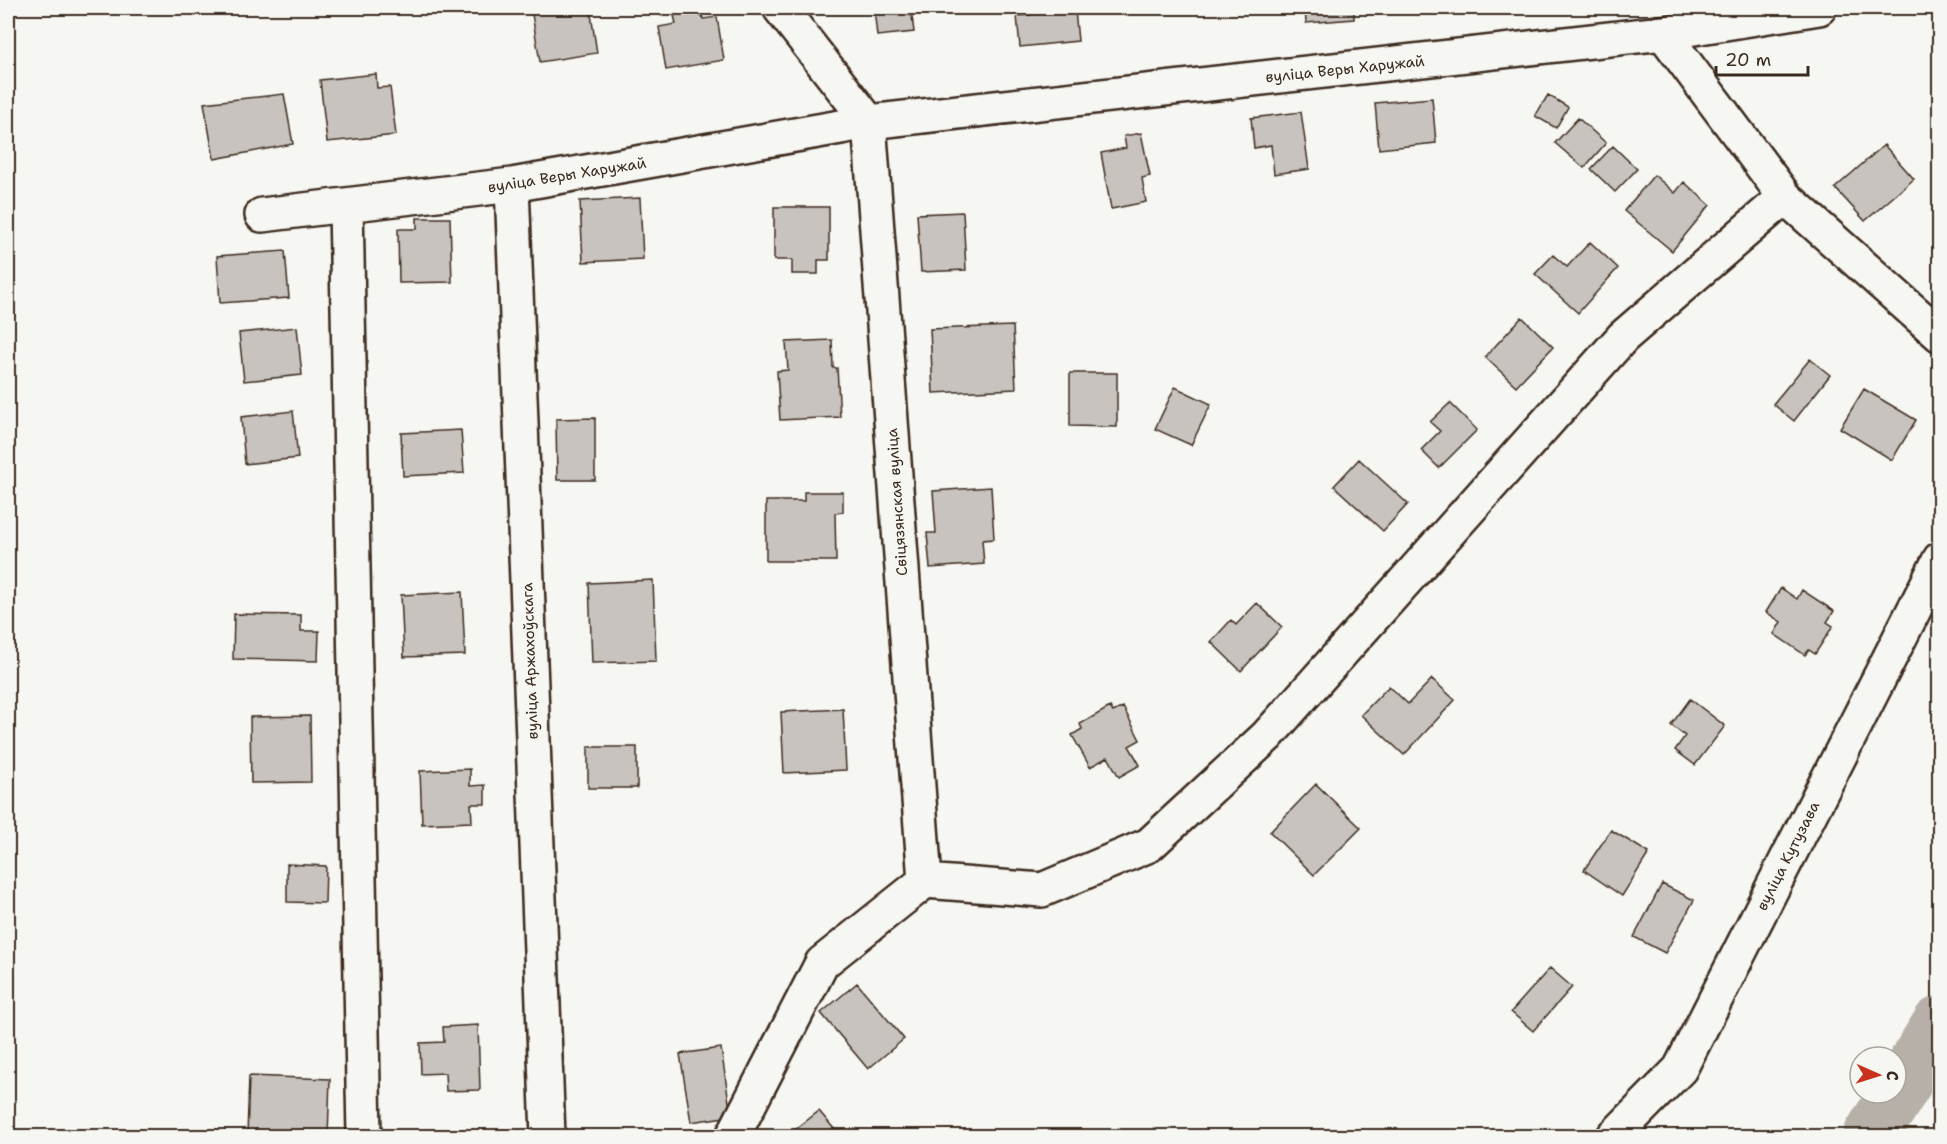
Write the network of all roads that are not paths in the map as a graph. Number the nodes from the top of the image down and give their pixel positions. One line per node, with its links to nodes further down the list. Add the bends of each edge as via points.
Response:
1 (780, 8): 4 (street)
2 (1819, 8): 3 (street, вуліца Веры Харужай)
3 (1663, 33): 4 (street, вуліца Веры Харужай); 6 (street)
4 (869, 122): 5 (street, вуліца Веры Харужай); 11 (street, Свіцязянская вуліца)
5 (512, 185): 7 (street, вуліца Веры Харужай); 13 (street, вуліца Аржахоўскага)
6 (1785, 197): 9 (street); 11 (street, via 1623,337 1267,736 1149,845 1042,890)
7 (346, 206): 8 (street, вуліца Веры Харужай); 12 (street)
8 (262, 215)
9 (1940, 335)
10 (1940, 559): 15 (street, вуліца Кутузава, via 1680,1070)
11 (924, 881): 14 (street, via 822,963)
12 (364, 1137)
13 (548, 1137)
14 (733, 1137)
15 (1614, 1137)

